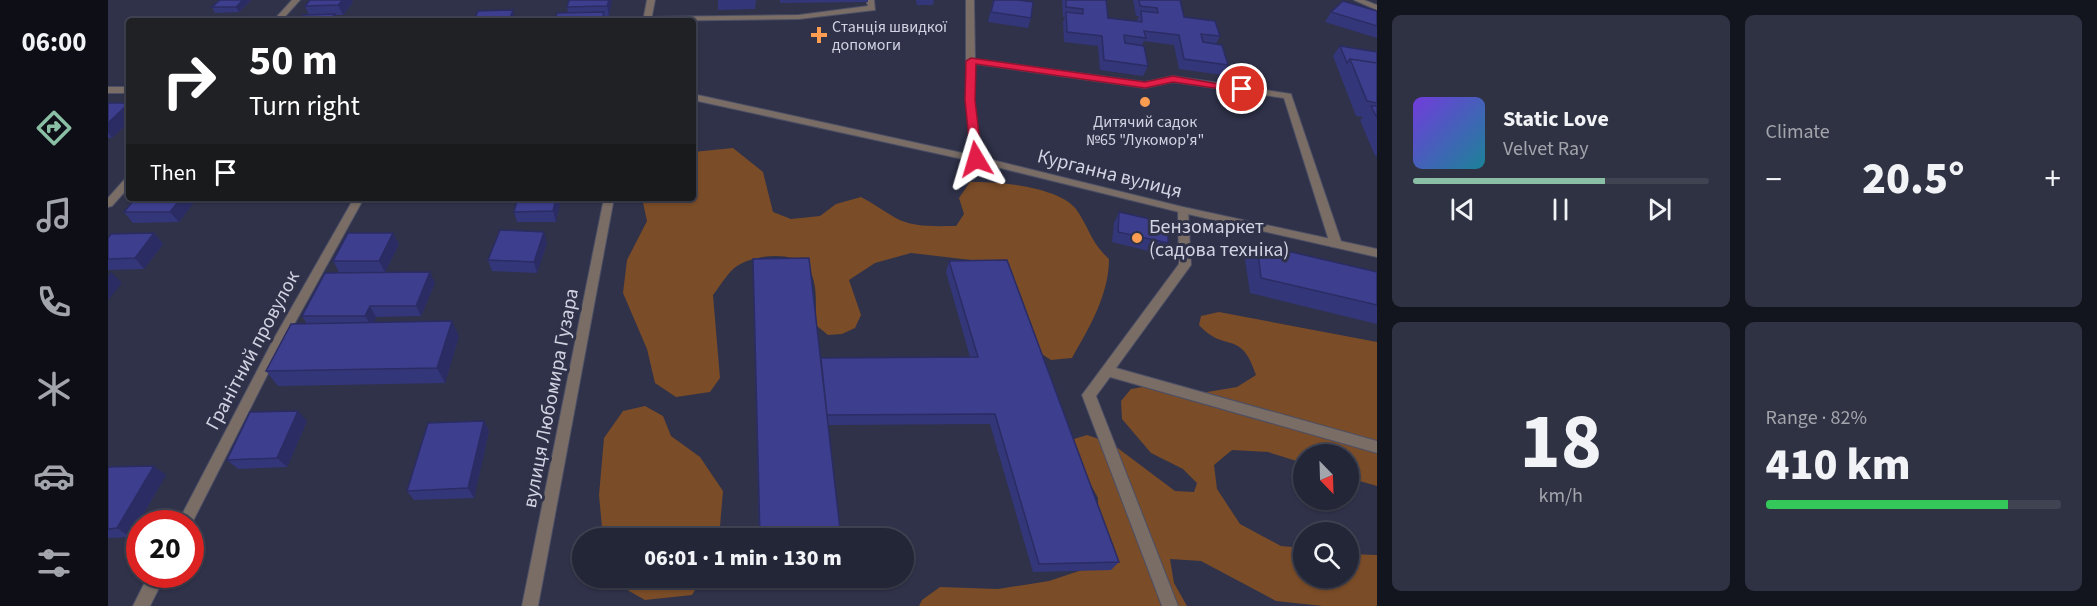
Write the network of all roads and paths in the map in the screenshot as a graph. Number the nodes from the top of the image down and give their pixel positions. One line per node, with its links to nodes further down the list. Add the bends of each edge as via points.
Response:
1 (296, 0): 7 (street)
2 (651, 0): 8 (street)
3 (870, 0): 9 (street, via 872,8 799,17)
4 (970, 0): 10 (street)
5 (1358, 0): 6 (street)
6 (1377, 8)
7 (280, 18)
8 (647, 18)
9 (696, 19)
10 (971, 61): 14 (street); 20 (street, via 1145,85 1173,79 1288,96)
11 (108, 90): 12 (street)
12 (126, 90)
13 (696, 98): 14 (street, Курганна вулиця)
14 (976, 159): 19 (street, Курганна вулиця)
15 (126, 184): 18 (street)
16 (357, 201): 24 (street, Гранітний провулок)
17 (608, 201): 27 (street, вулиця Любомира Гузара)
18 (108, 204)
19 (1183, 210): 20 (street, Курганна вулиця); 22 (street, via 1185,265)
20 (1336, 244): 21 (street, Курганна вулиця)
21 (1377, 253)
22 (1107, 371): 23 (street); 28 (street, via 1089,394)
23 (1377, 447)
24 (191, 510)
25 (151, 588): 26 (street)
26 (141, 606)
27 (530, 606)
28 (1170, 606)

